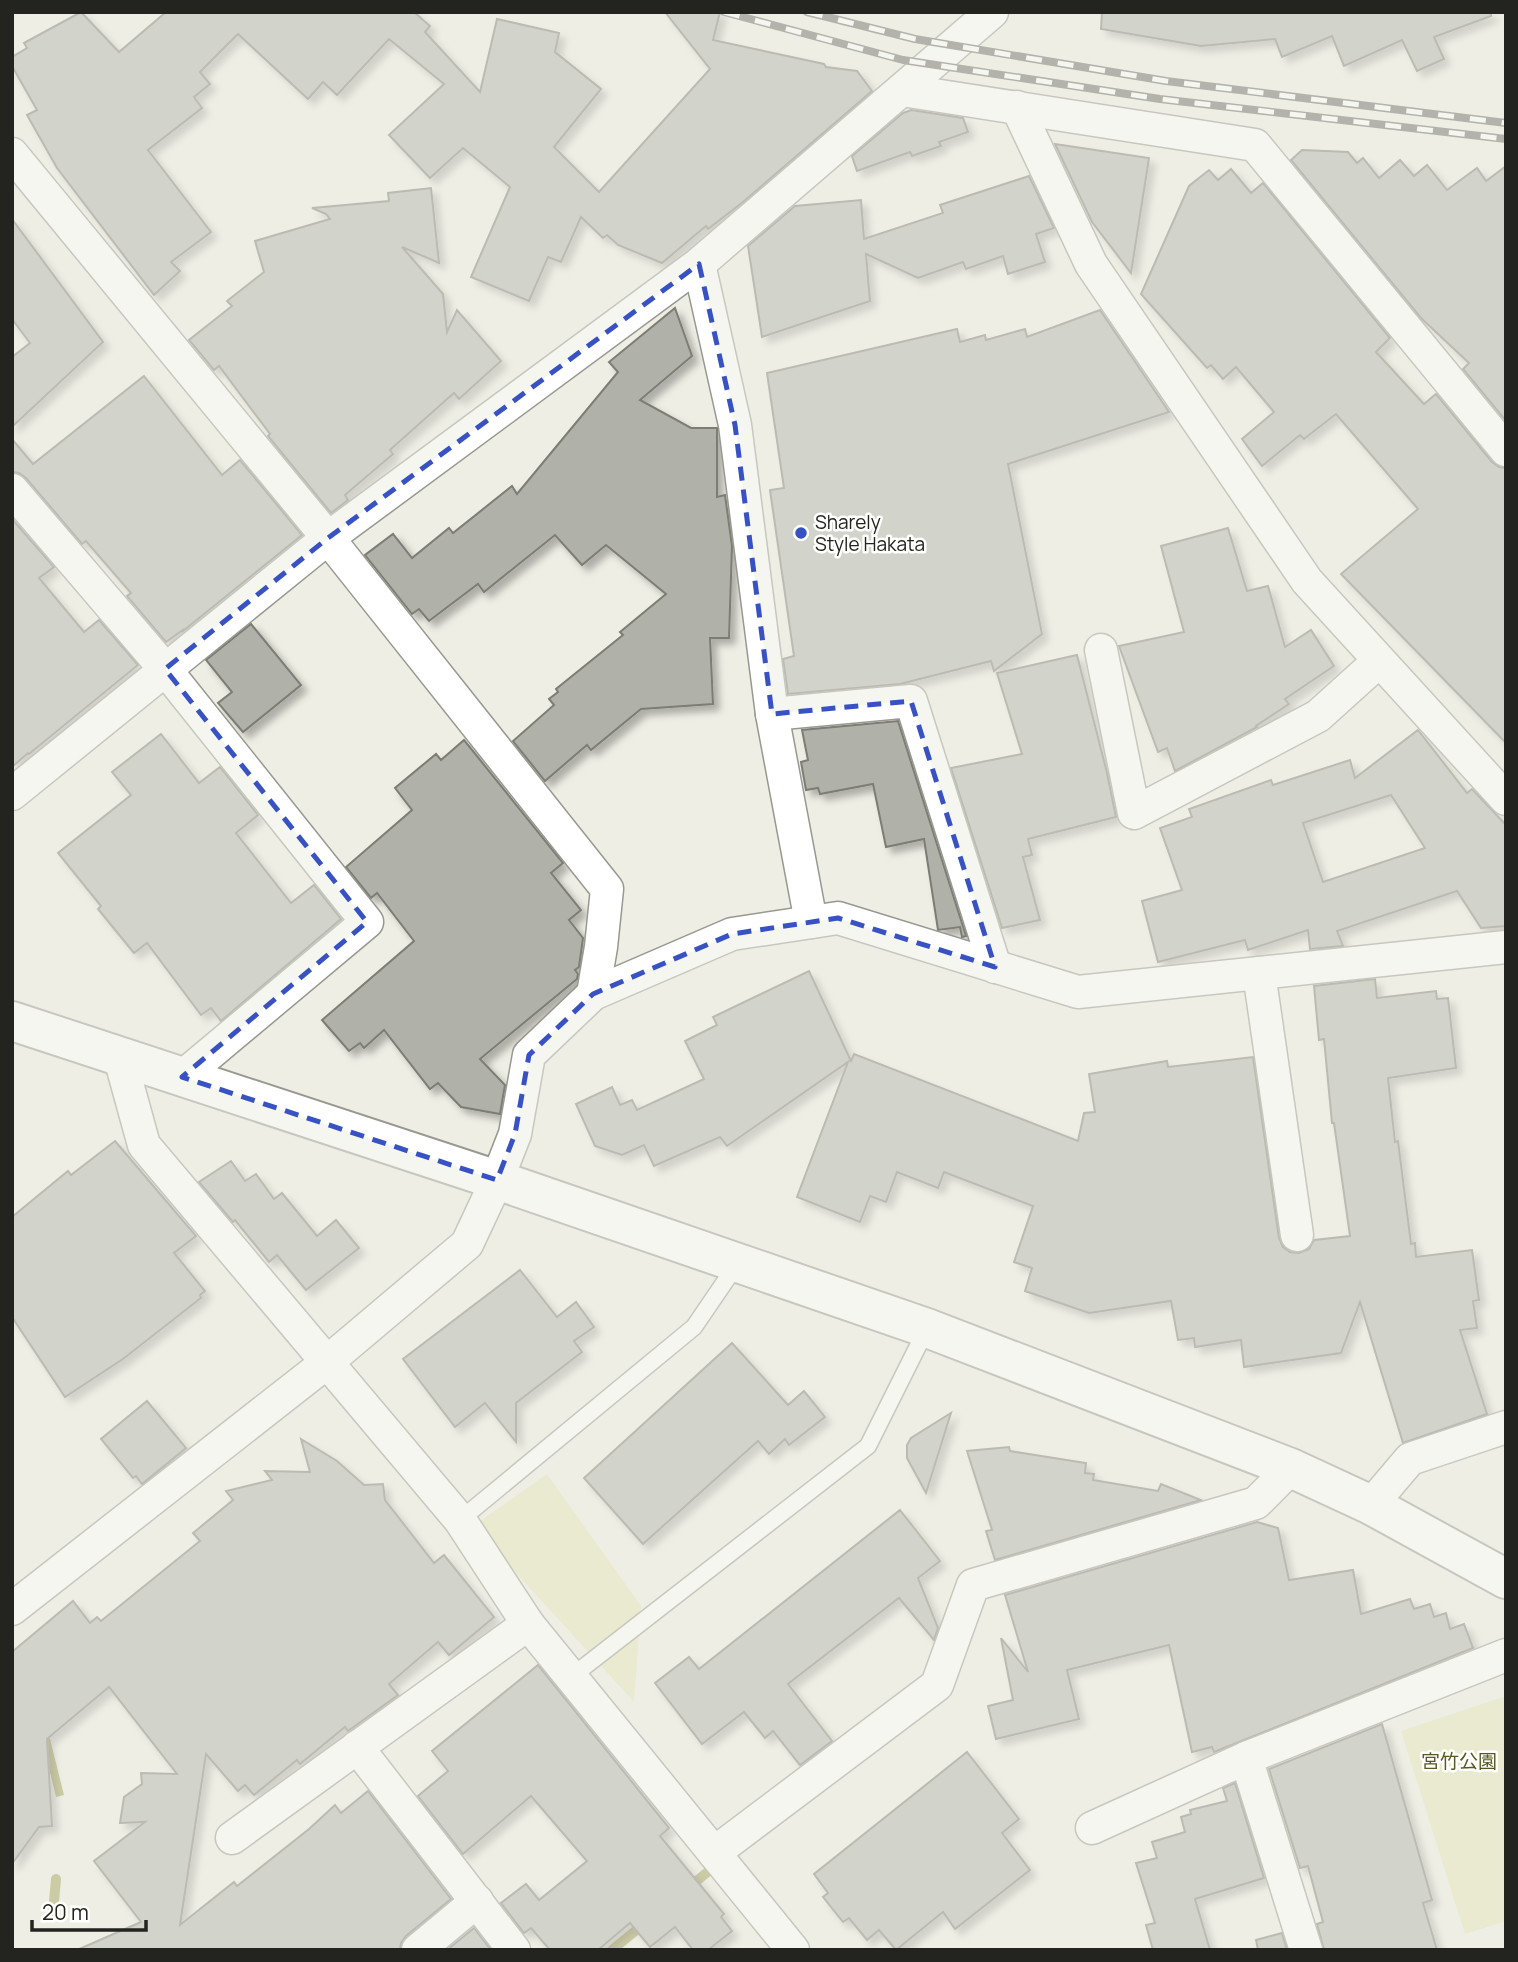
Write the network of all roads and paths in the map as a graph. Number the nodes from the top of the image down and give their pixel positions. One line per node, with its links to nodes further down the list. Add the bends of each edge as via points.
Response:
1 (992, 12): 2 (street)
2 (902, 90): 3 (street); 5 (street)
3 (1017, 107): 6 (street, via 1255,145); 10 (street, via 1091,264 1307,582)
4 (12, 154): 8 (street)
5 (699, 264): 8 (street); 12 (street, via 735,425)
6 (1506, 450)
7 (12, 490): 11 (street)
8 (328, 538): 11 (street); 19 (street, via 607,890)
9 (1101, 650): 10 (street, via 1134,813 1318,716)
10 (1380, 661): 14 (street)
11 (165, 670): 13 (street); 22 (street, via 367,922)
12 (772, 715): 15 (street); 17 (street, via 911,701)
13 (12, 794)
14 (1506, 799)
15 (811, 922): 17 (street, via 838,918); 19 (street, via 732,934)
16 (1506, 947): 18 (street)
17 (995, 967): 18 (street, via 1078,992)
18 (1258, 973): 24 (street)
19 (593, 995): 23 (street, via 530,1055 515,1134)
20 (12, 1021): 21 (street)
21 (120, 1058): 22 (street); 27 (street, via 144,1145)
22 (182, 1077): 23 (street)
23 (497, 1180): 25 (street); 27 (street, via 467,1244)
24 (1297, 1235)
25 (737, 1264): 26 (street); 31 (lane, via 694,1327)
26 (928, 1328): 29 (street); 36 (lane, via 868,1446)
27 (326, 1363): 31 (street); 33 (street)
28 (1506, 1427): 30 (street, via 1410,1459)
29 (1291, 1468): 30 (street); 41 (street, via 1256,1503 973,1585 937,1685)
30 (1371, 1505): 32 (street)
31 (460, 1520): 34 (street)
32 (1506, 1579)
33 (12, 1609)
34 (528, 1623): 36 (street); 37 (street)
35 (1506, 1655): 38 (street)
36 (571, 1677): 41 (street)
37 (357, 1747): 40 (street); 42 (street)
38 (1246, 1758): 39 (street); 46 (street)
39 (1092, 1828)
40 (232, 1838)
41 (714, 1853): 45 (street)
42 (477, 1901): 43 (street); 44 (street)
43 (418, 1950)
44 (514, 1950)
45 (793, 1950)
46 (1306, 1950)

